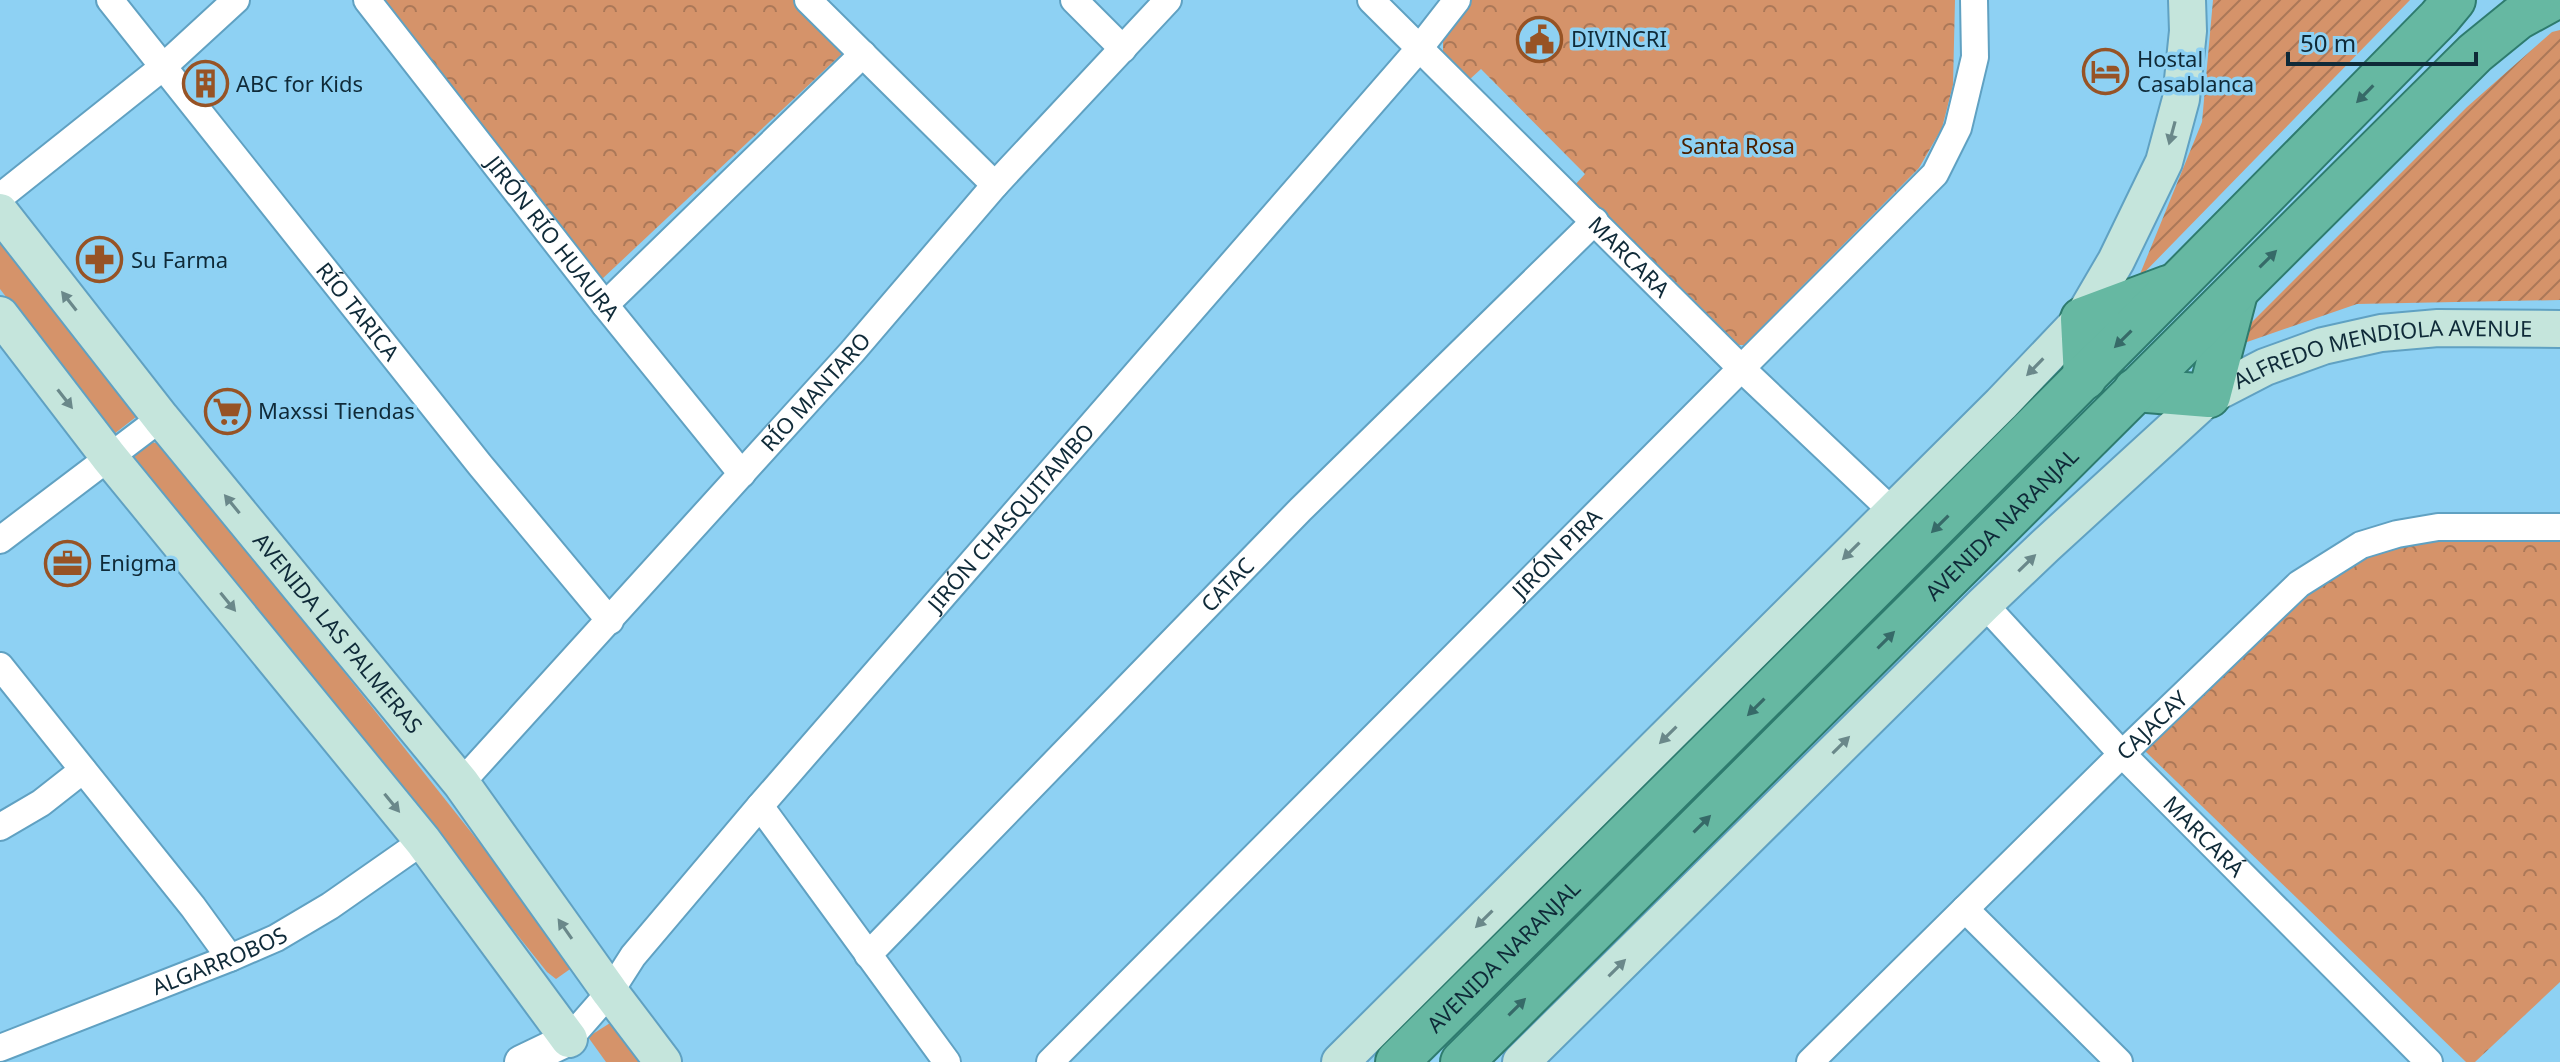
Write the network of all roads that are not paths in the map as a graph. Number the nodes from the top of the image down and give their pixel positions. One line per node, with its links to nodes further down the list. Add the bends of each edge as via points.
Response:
1 (110, 0): 16 (street, RÍO TARICA)
2 (236, 0): 16 (street)
3 (367, 0): 23 (street, JIRÓN RÍO HUAURA)
4 (808, 0): 15 (street)
5 (1074, 0): 13 (street)
6 (1168, 0): 13 (street, RÍO MANTARO)
7 (1371, 0): 14 (street, MARCARA)
8 (1457, 0): 14 (street, JIRÓN CHASQUITAMBO)
9 (1974, 0): 27 (street, JIRÓN PIRA, via 1975,57 1958,128 1935,174)
10 (2187, 0): 25 (main road, AVENIDA NARANJAL, one-way to 25, via 2181,99 2164,162)
11 (2454, 0): 21 (highway, AVENIDA NARANJAL, one-way to 21)
12 (2551, 0): 22 (highway, AVENIDA NARANJAL, one-way to 12, via 2475,53 2518,18)
13 (1123, 49): 17 (street, RÍO MANTARO)
14 (1418, 50): 20 (street, MARCARA); 43 (street, JIRÓN CHASQUITAMBO)
15 (863, 54): 17 (street); 23 (street)
16 (163, 67): 18 (street); 38 (street, RÍO TARICA)
17 (995, 185): 33 (street, RÍO MANTARO)
18 (0, 197)
19 (0, 212): 31 (main road, AVENIDA LAS PALMERAS, one-way to 19)
20 (1595, 221): 27 (street, MARCARA); 47 (street, CATAC, via 1300,510)
21 (2179, 283): 25 (highway); 28 (highway, AVENIDA NARANJAL, one-way to 28)
22 (2236, 292): 29 (highway, AVENIDA NARANJAL); 30 (highway)
23 (605, 305): 33 (street, JIRÓN RÍO HUAURA)
24 (0, 315): 32 (main road, one-way to 32)
25 (2082, 319): 28 (highway); 34 (main road, AVENIDA NARANJAL, one-way to 34)
26 (2560, 329): 30 (main road, ALFREDO MENDIOLA AVENUE, via 2381,333 2265,367)
27 (1742, 369): 34 (street, MARCARA); 56 (street, JIRÓN PIRA)
28 (2085, 378): 58 (highway, AVENIDA NARANJAL, one-way to 58)
29 (2135, 390): 30 (highway); 59 (highway, AVENIDA NARANJAL, one-way to 29)
30 (2209, 396): 37 (main road, AVENIDA NARANJAL, one-way to 30)
31 (161, 418): 32 (street); 42 (main road, AVENIDA LAS PALMERAS, one-way to 31)
32 (109, 457): 36 (street); 45 (main road, one-way to 45)
33 (742, 474): 38 (street, RÍO MANTARO)
34 (1891, 510): 57 (main road, AVENIDA NARANJAL, one-way to 57)
35 (2560, 527): 40 (street, CAJACAY, via 2438,527 2361,545 2299,584)
36 (0, 540)
37 (1984, 604): 40 (street, MARCARÁ); 60 (main road, AVENIDA NARANJAL, one-way to 37)
38 (610, 621): 42 (street, RÍO MANTARO)
39 (0, 666): 41 (street)
40 (2122, 754): 46 (street, CAJACAY); 62 (street, MARCARÁ)
41 (83, 770): 44 (street); 48 (street)
42 (461, 783): 49 (main road, AVENIDA LAS PALMERAS, one-way to 42)
43 (760, 806): 47 (street); 49 (street, JIRÓN CHASQUITAMBO, via 633,956)
44 (0, 827)
45 (423, 841): 48 (street, ALGARROBOS, via 330,906); 50 (main road)
46 (1965, 909): 52 (street, CAJACAY); 61 (street)
47 (868, 955): 55 (street)
48 (230, 958): 51 (street, ALGARROBOS)
49 (610, 992): 50 (street, JIRÓN CHASQUITAMBO); 54 (main road, AVENIDA LAS PALMERAS)
50 (569, 1039): 53 (street)
51 (0, 1048)
52 (1821, 1058)
53 (521, 1062)
54 (663, 1062)
55 (947, 1062)
56 (1050, 1062)
57 (1340, 1062)
58 (1397, 1062)
59 (1462, 1062)
60 (1521, 1062)
61 (2119, 1062)
62 (2429, 1062)

